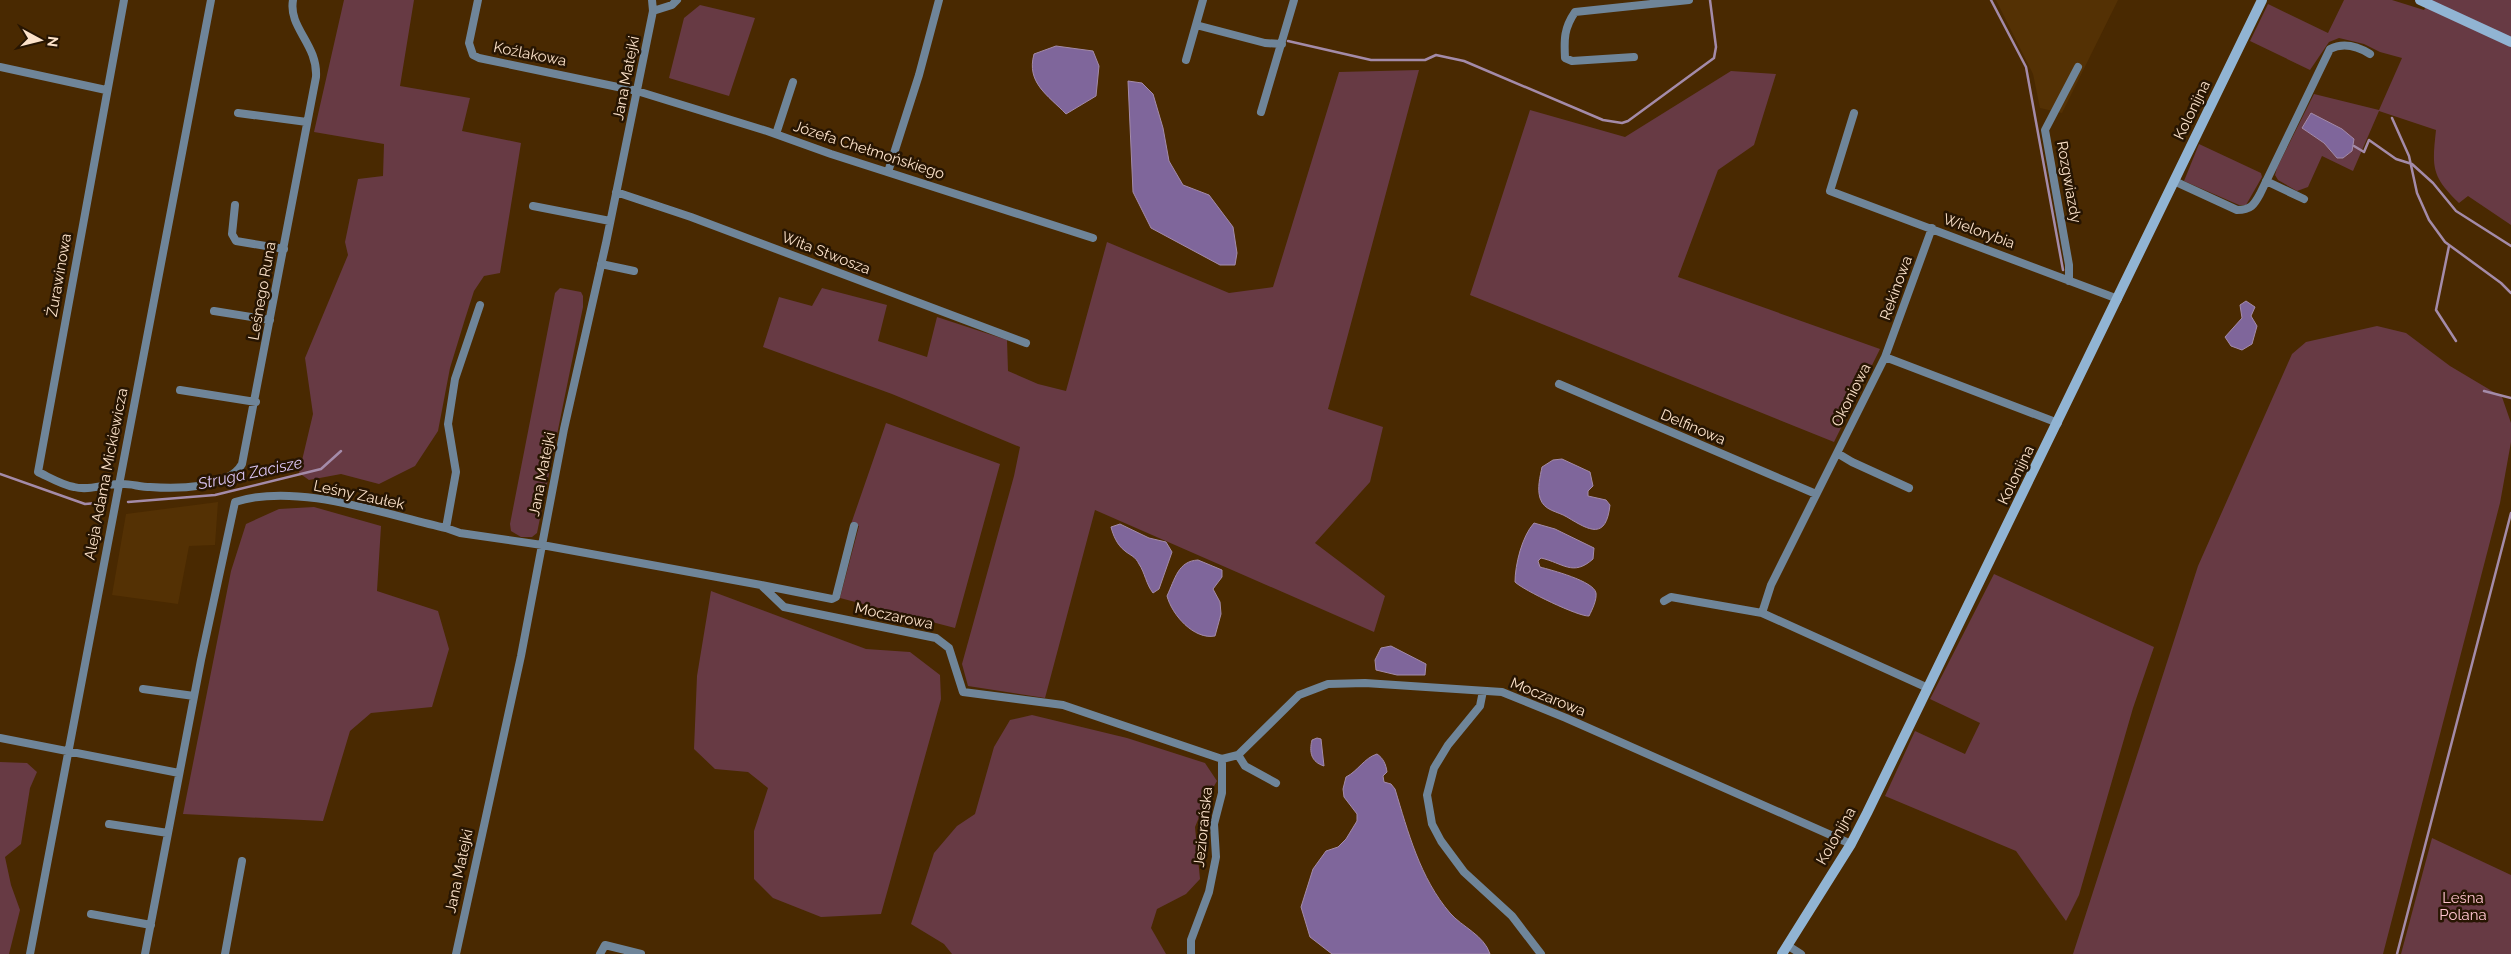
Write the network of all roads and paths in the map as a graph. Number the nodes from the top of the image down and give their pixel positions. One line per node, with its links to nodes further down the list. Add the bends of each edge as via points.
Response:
1 (124, 0): 23 (street, Żurawinowa)
2 (211, 0): 55 (street, Aleja Adama Mickiewicza)
3 (293, 0): 28 (street, Leśnego Runa, via 291,10 296,24 317,63)
4 (478, 0): 24 (street, Koźlakowa, via 469,43 473,55)
5 (652, 0): 13 (street, Jana Matejki)
6 (677, 0): 13 (street, via 672,5)
7 (939, 0): 30 (street)
8 (1203, 0): 14 (street)
9 (1294, 0): 16 (street)
10 (1689, 0): 18 (street, via 1575,12 1567,24 1565,58 1572,61)
11 (2262, 0): 31 (street, Kolonijna)
12 (2420, 0): 15 (street)
13 (653, 10): 24 (street, Jana Matejki)
14 (1196, 25): 16 (street, via 1265,43); 19 (street)
15 (2511, 42)
16 (1282, 44): 25 (street)
17 (2370, 54): 32 (street, via 2339,44 2330,49)
18 (1634, 57)
19 (1186, 60)
20 (2078, 66): 43 (street, Rozgwiazdy, via 2045,130)
21 (0, 67): 23 (street)
22 (793, 82): 29 (street)
23 (106, 90): 55 (street, Żurawinowa, via 38,472 74,487)
24 (637, 90): 29 (street, Józefa Chełmońskiego); 33 (street, Jana Matejki)
25 (1261, 112)
26 (238, 113): 28 (street)
27 (1854, 113): 38 (street, Wielorybia, via 1830,191)
28 (307, 122): 40 (street, Leśnego Runa)
29 (776, 134): 30 (street, Józefa Chełmońskiego)
30 (888, 172): 39 (street, Józefa Chełmońskiego)
31 (2174, 181): 32 (street, via 2237,210 2247,210 2254,205); 44 (street, Kolonijna)
32 (2266, 181): 34 (street)
33 (616, 192): 37 (street, Jana Matejki); 48 (street, Wita Stwosza)
34 (2304, 199)
35 (235, 206): 40 (street, via 232,234 236,241)
36 (533, 206): 37 (street)
37 (610, 220): 41 (street, Jana Matejki)
38 (1932, 228): 43 (street, Wielorybia); 49 (street, Rekinowa)
39 (1093, 238)
40 (284, 249): 47 (street, Leśnego Runa)
41 (601, 264): 42 (street); 60 (street, Jana Matejki)
42 (634, 271)
43 (2070, 281): 44 (street, Wielorybia)
44 (2118, 299): 53 (street, Kolonijna)
45 (480, 305): 59 (street, via 455,378 448,424 456,472)
46 (214, 311): 47 (street)
47 (270, 320): 52 (street, Leśnego Runa)
48 (1026, 343)
49 (1885, 357): 53 (street, Okoniowa); 54 (street, Okoniowa)
50 (1559, 384): 57 (street, Delfinowa)
51 (180, 390): 52 (street)
52 (256, 402): 55 (street, Leśnego Runa, via 242,464 225,480 193,486 150,488)
53 (2058, 422): 65 (street, Kolonijna)
54 (1837, 453): 56 (street); 57 (street, Okoniowa)
55 (120, 484): 69 (street, Aleja Adama Mickiewicza)
56 (1909, 488)
57 (1816, 494): 63 (street, Okoniowa, via 1771,585)
58 (854, 526): 61 (street, via 836,597 832,599)
59 (446, 528): 60 (street, via 460,534); 67 (street, Leśny Zaułek, via 310,497 253,496 235,502)
60 (542, 545): 61 (street); 84 (street, Jana Matejki)
61 (761, 585): 71 (street, Moczarowa, via 784,607 936,638 949,648 962,692 1063,705)
62 (1664, 601): 63 (street, via 1671,597)
63 (1762, 613): 65 (street)
64 (143, 688): 67 (street)
65 (1928, 688): 76 (street, Kolonijna)
66 (1483, 691): 70 (street, Moczarowa, via 1365,683 1328,684 1299,695); 76 (street, Moczarowa, via 1502,692 1524,700); 88 (street, via 1480,706 1448,744 1434,768 1427,795 1432,824 1464,872 1512,916)
67 (194, 696): 72 (street, Leśny Zaułek)
68 (0, 738): 69 (street)
69 (68, 750): 72 (street); 81 (street, Aleja Adama Mickiewicza)
70 (1238, 755): 71 (street); 73 (street, via 1245,766)
71 (1222, 759): 87 (street, Jeziorańska, via 1222,793 1214,824 1216,857 1209,892 1191,940)
72 (179, 773): 75 (street, Leśny Zaułek)
73 (1276, 783)
74 (109, 824): 75 (street)
75 (168, 833): 79 (street, Leśny Zaułek)
76 (1851, 844): 80 (street, Kolonijna)
77 (242, 861): 83 (street)
78 (91, 914): 79 (street)
79 (150, 925): 82 (street, Leśny Zaułek)
80 (1784, 950): 89 (street)
81 (30, 954)
82 (145, 954)
83 (225, 954)
84 (456, 954)
85 (600, 954): 86 (street, via 605,944)
86 (641, 954)
87 (1191, 954)
88 (1541, 954)
89 (1801, 954)

